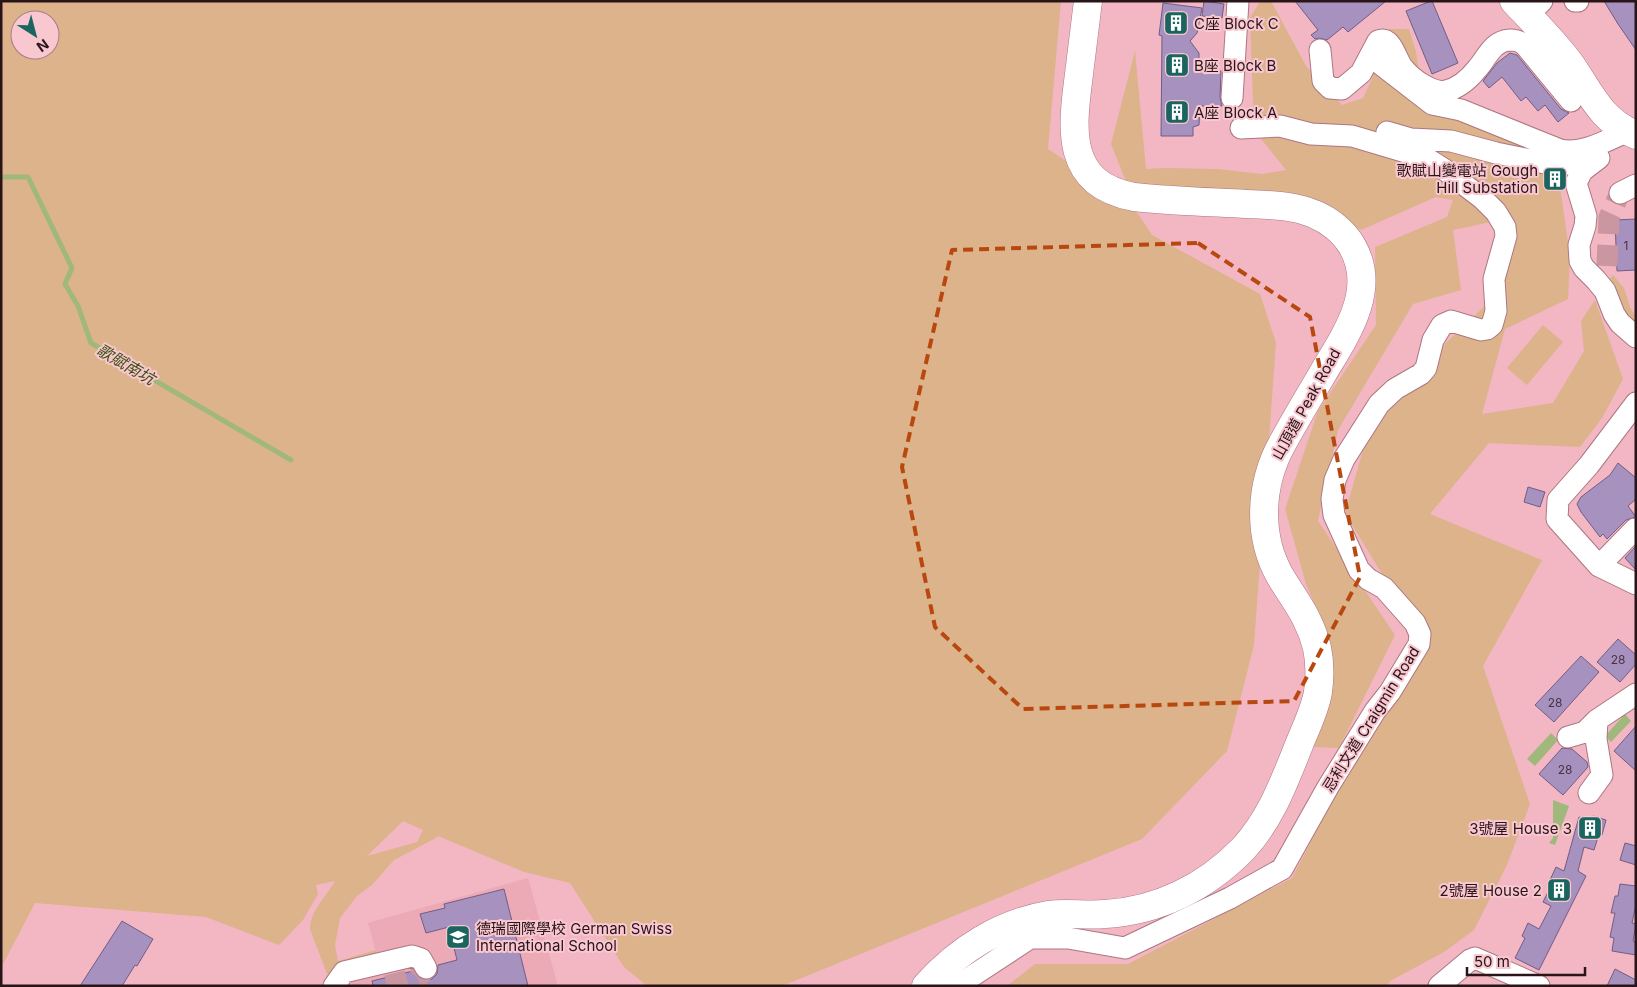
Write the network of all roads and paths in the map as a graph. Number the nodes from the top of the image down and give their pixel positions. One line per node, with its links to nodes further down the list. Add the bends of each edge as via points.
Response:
1 (1088, 1): 23 (main road, 山頂道 Peak Road, via 1074,109 1074,135 1078,153 1093,177 1114,192 1134,197 1280,206 1307,211 1338,229 1355,252 1361,282 1354,317 1279,449 1269,473 1264,506 1265,532 1271,555 1302,609 1314,638 1319,658 1318,689 1314,708 1275,805 1256,835 1218,871 1189,890 1147,908 1110,914 1047,915 1002,929 958,956)
2 (1238, 1): 6 (street)
3 (1528, 6): 9 (main road, via 1597,106 1612,121)
4 (1320, 50): 5 (street, via 1323,81 1334,89 1344,88 1357,78)
5 (1370, 56): 7 (street, via 1379,40 1386,41 1404,69 1428,88 1443,92 1466,80 1497,43 1516,40 1524,44); 9 (street, via 1432,104 1461,110 1560,150 1583,149)
6 (1232, 98)
7 (1571, 101)
8 (1241, 128): 10 (street, via 1280,126 1311,134)
9 (1632, 133): 11 (street)
10 (1334, 134): 11 (street, via 1373,128 1405,138 1447,140 1545,163); 24 (street, 忌利文道 Craigmin Road, via 1356,137 1432,161 1488,203 1506,229 1494,280 1496,311 1492,325 1481,330 1451,321 1442,325 1433,340 1426,368 1379,404 1344,459 1335,480 1334,515 1359,570 1384,588 1415,624 1420,634 1418,648 1328,787 1282,869 1230,898 1125,948 1068,938 1030,938)
11 (1595, 161): 12 (street, via 1582,171 1576,183 1586,216 1579,245 1580,261 1584,268 1605,277 1617,319)
12 (1636, 337)
13 (1633, 411): 15 (street, via 1590,466 1558,500 1557,519)
14 (1635, 530): 15 (street)
15 (1599, 566): 16 (street)
16 (1636, 584)
17 (1636, 694): 18 (street)
18 (1597, 720): 19 (street, via 1586,732); 20 (street, via 1596,739 1602,775)
19 (1568, 737)
20 (1589, 793)
21 (426, 968): 22 (street, via 421,959 412,956 383,954 344,972)
22 (334, 986)
23 (926, 986)
24 (957, 986)
25 (1439, 986): 26 (street, via 1472,958 1479,958)
26 (1539, 986)

